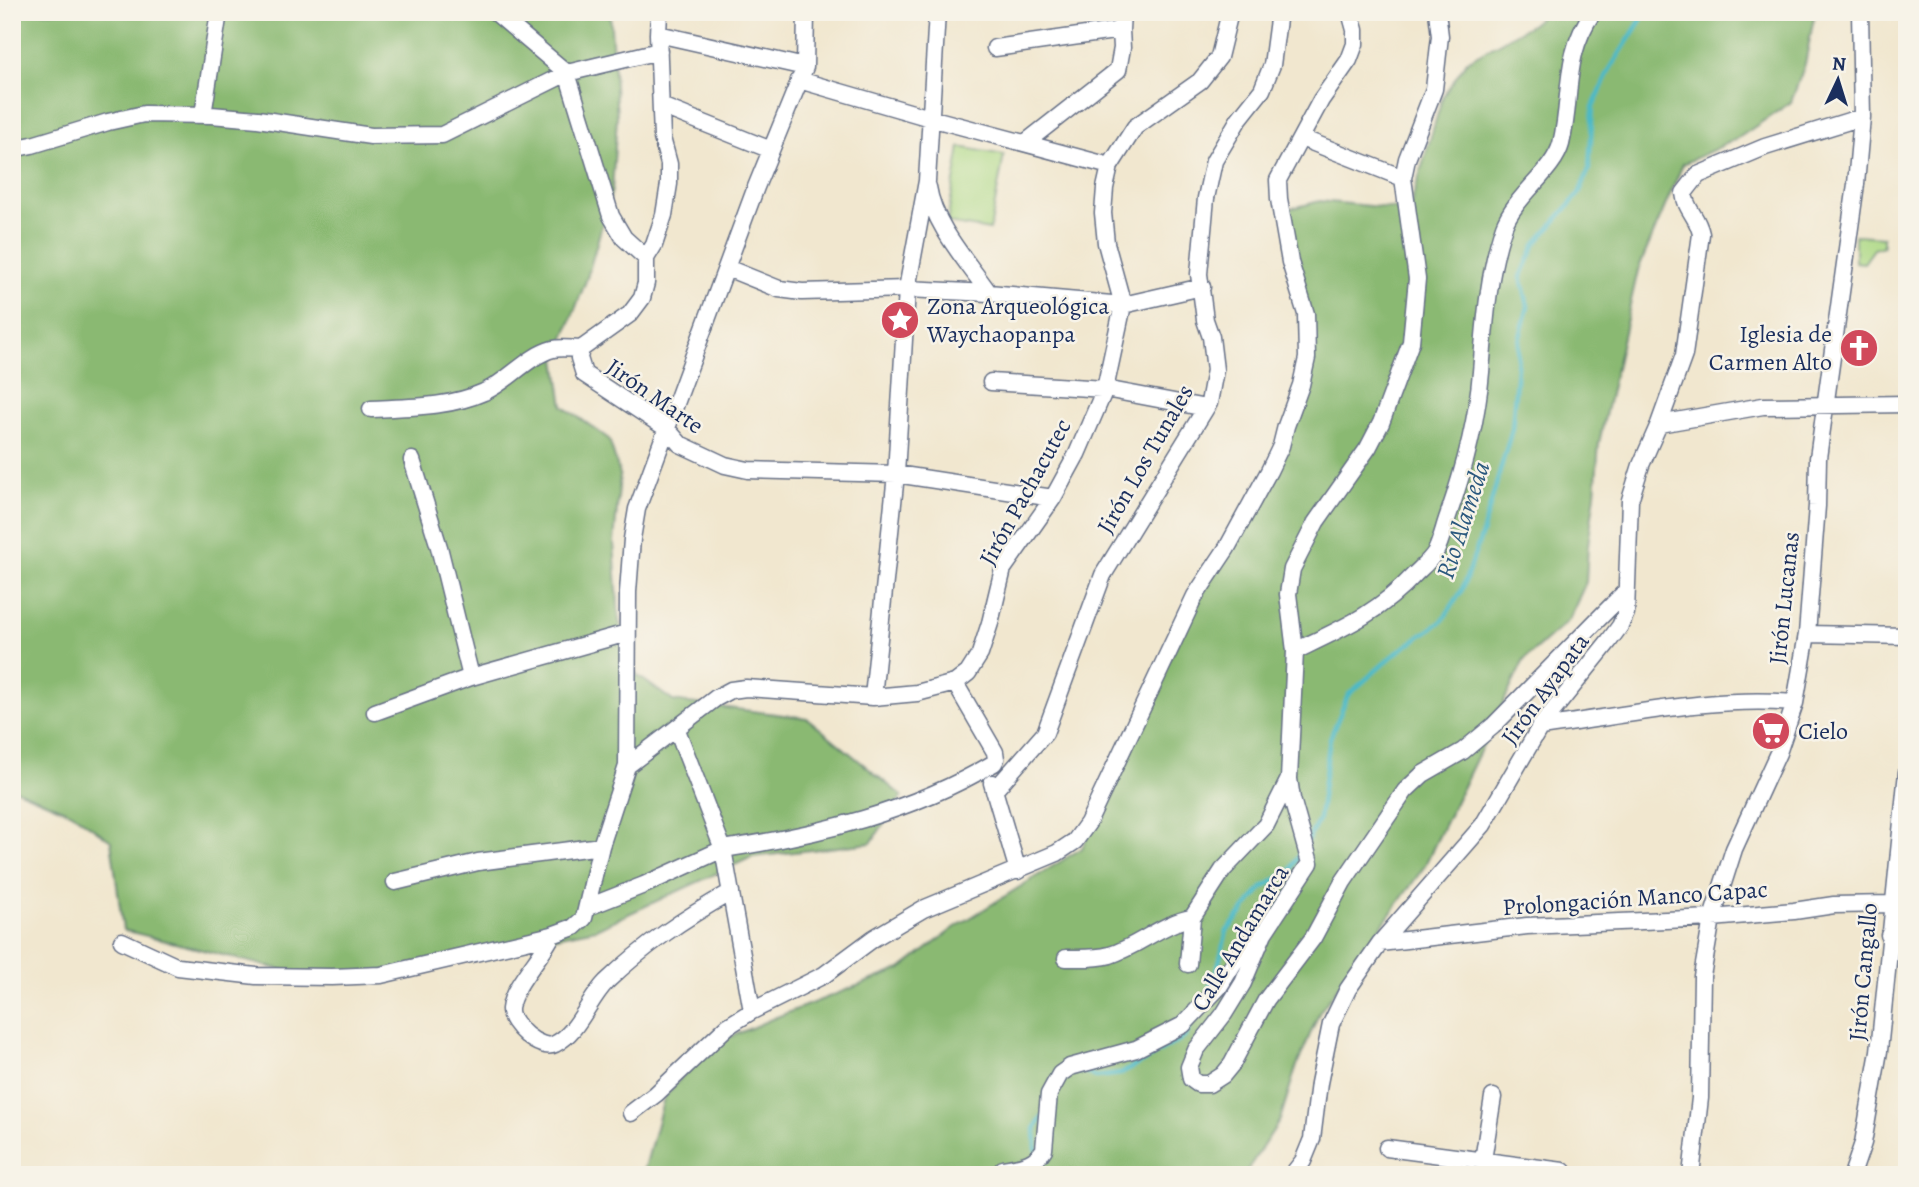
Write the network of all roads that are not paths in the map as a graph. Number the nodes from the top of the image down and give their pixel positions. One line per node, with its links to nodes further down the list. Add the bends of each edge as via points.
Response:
1 (219, 12): 20 (street)
2 (495, 12): 17 (street)
3 (660, 12): 14 (street, Jirón Marte)
4 (806, 12): 18 (street)
5 (937, 12): 22 (street)
6 (1122, 12): 13 (street)
7 (1230, 12): 27 (street, Jirón Pachacutec, via 1219,57 1200,82 1135,127)
8 (1279, 12): 32 (street, Jirón Los Tunales, via 1272,65 1262,90 1214,161 1201,237)
9 (1350, 12): 23 (street, via 1355,30 1352,52)
10 (1437, 12): 28 (street, Calle Andamarca, via 1440,36 1434,89)
11 (1594, 12): 52 (street, via 1578,35 1569,69 1560,146 1505,225 1495,262 1478,403 1435,552 1397,594 1369,615)
12 (1860, 12): 21 (street, Jirón Lucanas)
13 (1121, 30): 15 (street); 24 (street, via 1118,70)
14 (658, 34): 16 (street, Jirón Marte); 18 (street)
15 (995, 48)
16 (659, 51): 17 (street); 19 (street, Jirón Marte)
17 (567, 73): 20 (street, via 442,135 372,136); 30 (street, via 611,216 624,238)
18 (802, 73): 22 (street); 26 (street)
19 (661, 106): 26 (street); 30 (street, Jirón Marte, via 669,184 664,215)
20 (203, 115): 25 (street, via 144,114)
21 (1861, 117): 39 (street, Jirón Lucanas, via 1843,292); 43 (street, Jirón Ayapata, via 1765,147 1698,174 1690,183 1684,194 1686,205 1698,218 1701,234 1684,355)
22 (930, 118): 24 (street); 29 (street)
23 (1301, 138): 28 (street); 67 (street, via 1278,188 1290,262 1306,314 1307,358 1281,446 1227,548 1195,596 1088,823 1076,841)
24 (1025, 144): 27 (street)
25 (12, 149)
26 (771, 150): 31 (street)
27 (1110, 166): 35 (street, Jirón Pachacutec, via 1105,188 1106,243)
28 (1403, 178): 52 (street, Calle Andamarca, via 1417,279 1412,342 1368,448 1316,522 1292,569 1288,594)
29 (927, 181): 33 (street); 34 (street, via 937,217)
30 (646, 258): 36 (street, Jirón Marte, via 642,298 631,314)
31 (727, 268): 33 (street, via 779,289 802,292); 44 (street)
32 (1202, 287): 35 (street); 41 (street, Jirón Los Tunales, via 1215,370)
33 (907, 289): 34 (street); 46 (street)
34 (989, 293): 35 (street)
35 (1123, 305): 38 (street, Jirón Pachacutec)
36 (581, 349): 42 (street, via 552,349 485,392 464,399); 44 (street, Jirón Marte, via 584,374)
37 (991, 382): 38 (street)
38 (1105, 389): 41 (street); 47 (street, Jirón Pachacutec)
39 (1824, 404): 40 (street); 43 (street, via 1763,406); 50 (street, Jirón Lucanas)
40 (1907, 404)
41 (1206, 408): 64 (street, Jirón Los Tunales, via 1103,575 1045,733)
42 (370, 409)
43 (1660, 424): 48 (street, Jirón Ayapata, via 1630,500)
44 (666, 428): 46 (street, Jirón Marte, via 680,444 736,468); 49 (street, via 637,509)
45 (412, 460): 53 (street)
46 (896, 474): 47 (street, Jirón Marte); 55 (street)
47 (1053, 498): 54 (street, Jirón Pachacutec, via 1003,569 980,654)
48 (1627, 590): 58 (street, Jirón Ayapata, via 1620,626); 74 (street, Calle Andamarca, via 1493,726 1405,791 1343,882 1313,938 1266,1000 1232,1065 1209,1084 1199,1084 1191,1079 1189,1068 1196,1050 1243,984)
49 (627, 633): 53 (street); 60 (street)
50 (1807, 634): 51 (street); 56 (street, Jirón Lucanas)
51 (1907, 636)
52 (1295, 651): 63 (street, Calle Andamarca)
53 (471, 677): 57 (street)
54 (955, 683): 55 (street); 61 (street, via 995,752 996,759)
55 (873, 697): 59 (street, via 746,688 716,698)
56 (1795, 703): 58 (street, via 1706,704); 73 (street, Jirón Lucanas, via 1778,753 1734,849)
57 (375, 712)
58 (1540, 727): 79 (street, Jirón Ayapata, via 1483,825)
59 (677, 730): 60 (street); 66 (street)
60 (627, 766): 65 (street)
61 (987, 767): 64 (street); 66 (street, via 911,804 781,840)
62 (1907, 772): 70 (street, Jirón Cangallo)
63 (1289, 779): 72 (street, via 1266,825 1223,870); 74 (street, Calle Andamarca, via 1310,863)
64 (994, 791): 67 (street)
65 (601, 846): 68 (street, via 478,862); 71 (street)
66 (723, 849): 69 (street); 71 (street)
67 (1018, 871): 82 (street, via 923,909 824,975)
68 (395, 882)
69 (731, 892): 75 (street, via 650,943 603,985 573,1028 555,1044 544,1046 520,1028 510,1008); 82 (street)
70 (1892, 904): 73 (street, Prolongación Manco Capac, via 1834,905); 76 (street, Jirón Cangallo)
71 (588, 907): 75 (street, via 573,927)
72 (1192, 918): 80 (street, via 1113,954); 81 (street)
73 (1712, 918): 79 (street, Prolongación Manco Capac, via 1527,926); 90 (street, Jirón Lucanas, via 1702,976 1700,1098)
74 (1264, 933): 87 (street, via 1242,950 1219,987 1183,1025 1136,1049 1060,1074 1049,1094 1044,1149 1026,1165)
75 (552, 935): 78 (street, via 381,975 332,977 256,976 178,967)
76 (1889, 935): 77 (street); 91 (street, Jirón Cangallo, via 1879,1051 1863,1143)
77 (1907, 936)
78 (122, 941)
79 (1380, 943): 89 (street, Jirón Ayapata, via 1348,989 1331,1024 1312,1139)
80 (1066, 958)
81 (1188, 964)
82 (752, 1011): 84 (street, via 728,1026)
83 (1493, 1097): 86 (street)
84 (631, 1113)
85 (1387, 1148): 86 (street)
86 (1484, 1167): 88 (street)
87 (1003, 1169)
88 (1563, 1171)
89 (1292, 1175)
90 (1691, 1175)
91 (1852, 1175)

